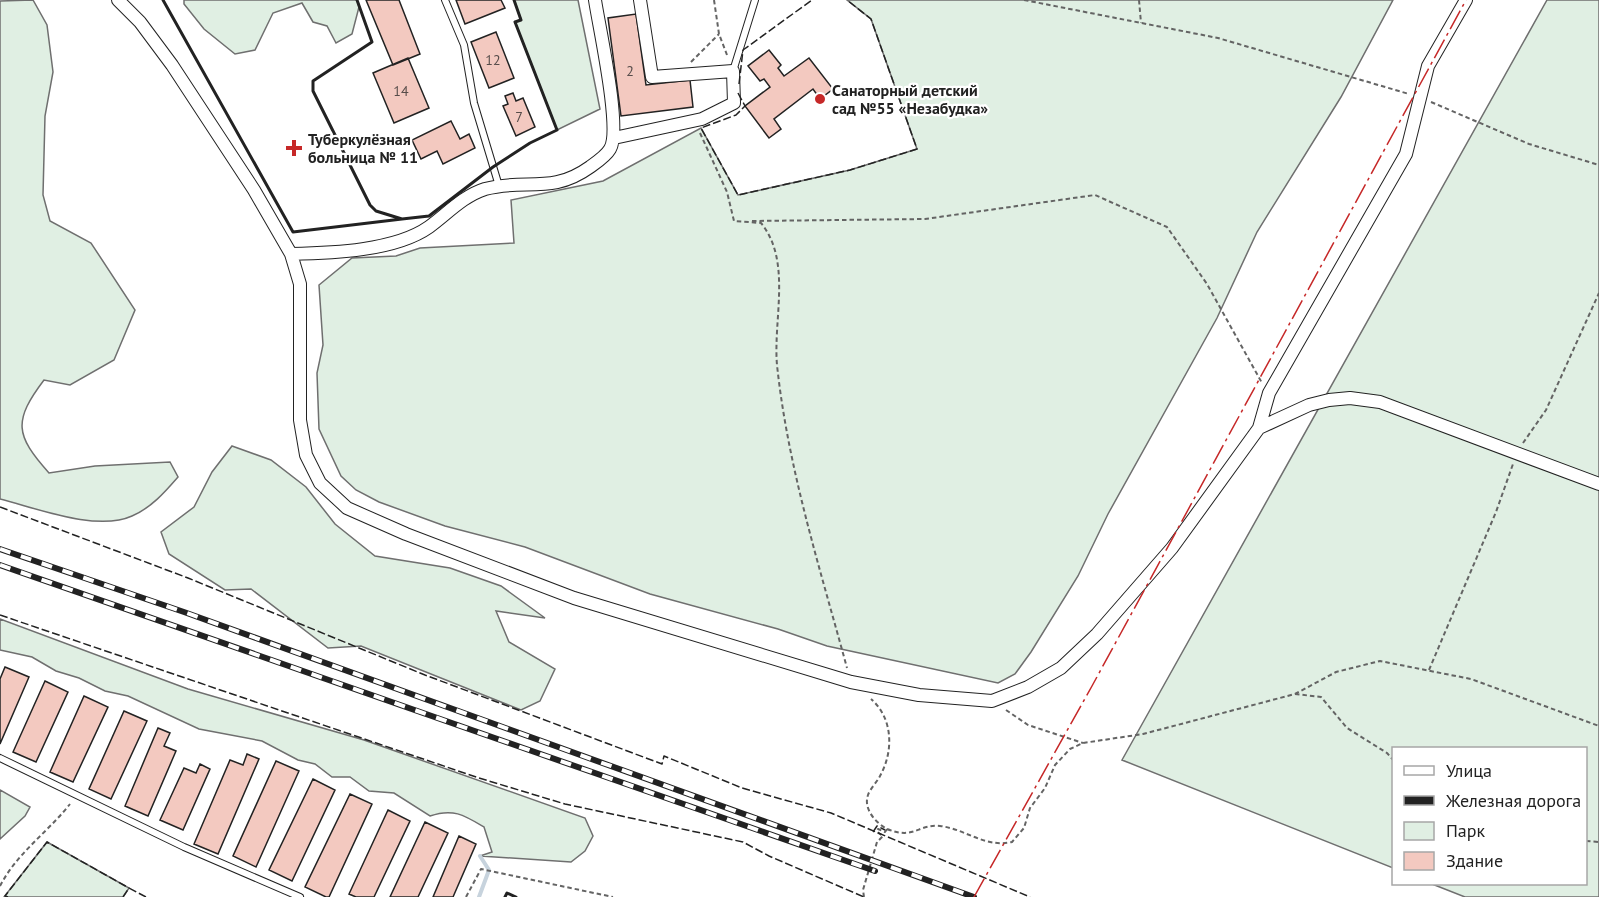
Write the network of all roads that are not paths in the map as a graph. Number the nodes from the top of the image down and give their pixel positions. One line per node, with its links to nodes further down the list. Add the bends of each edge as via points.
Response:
1 (118, 0): 10 (street, via 172,65)
2 (445, 0): 9 (lane, via 464,45 474,103)
3 (595, 0): 8 (street)
4 (640, 0): 7 (street, via 652,77)
5 (755, 0): 7 (lane)
6 (1466, 0): 11 (street, via 1428,66 1406,154 1269,393)
7 (733, 71): 8 (street, via 734,103 697,120)
8 (614, 138): 9 (street, via 600,159 560,183)
9 (500, 186): 10 (street, via 464,200 429,227 393,244)
10 (291, 254): 11 (street, via 300,284 300,420 306,455 320,483 347,508 574,598 851,682 919,696 992,701 1061,668 1097,634 1172,548)
11 (1259, 428): 12 (street, via 1309,405 1350,398 1380,402)
12 (1599, 484)
13 (0, 758): 14 (lane, via 184,847)
14 (300, 897)

